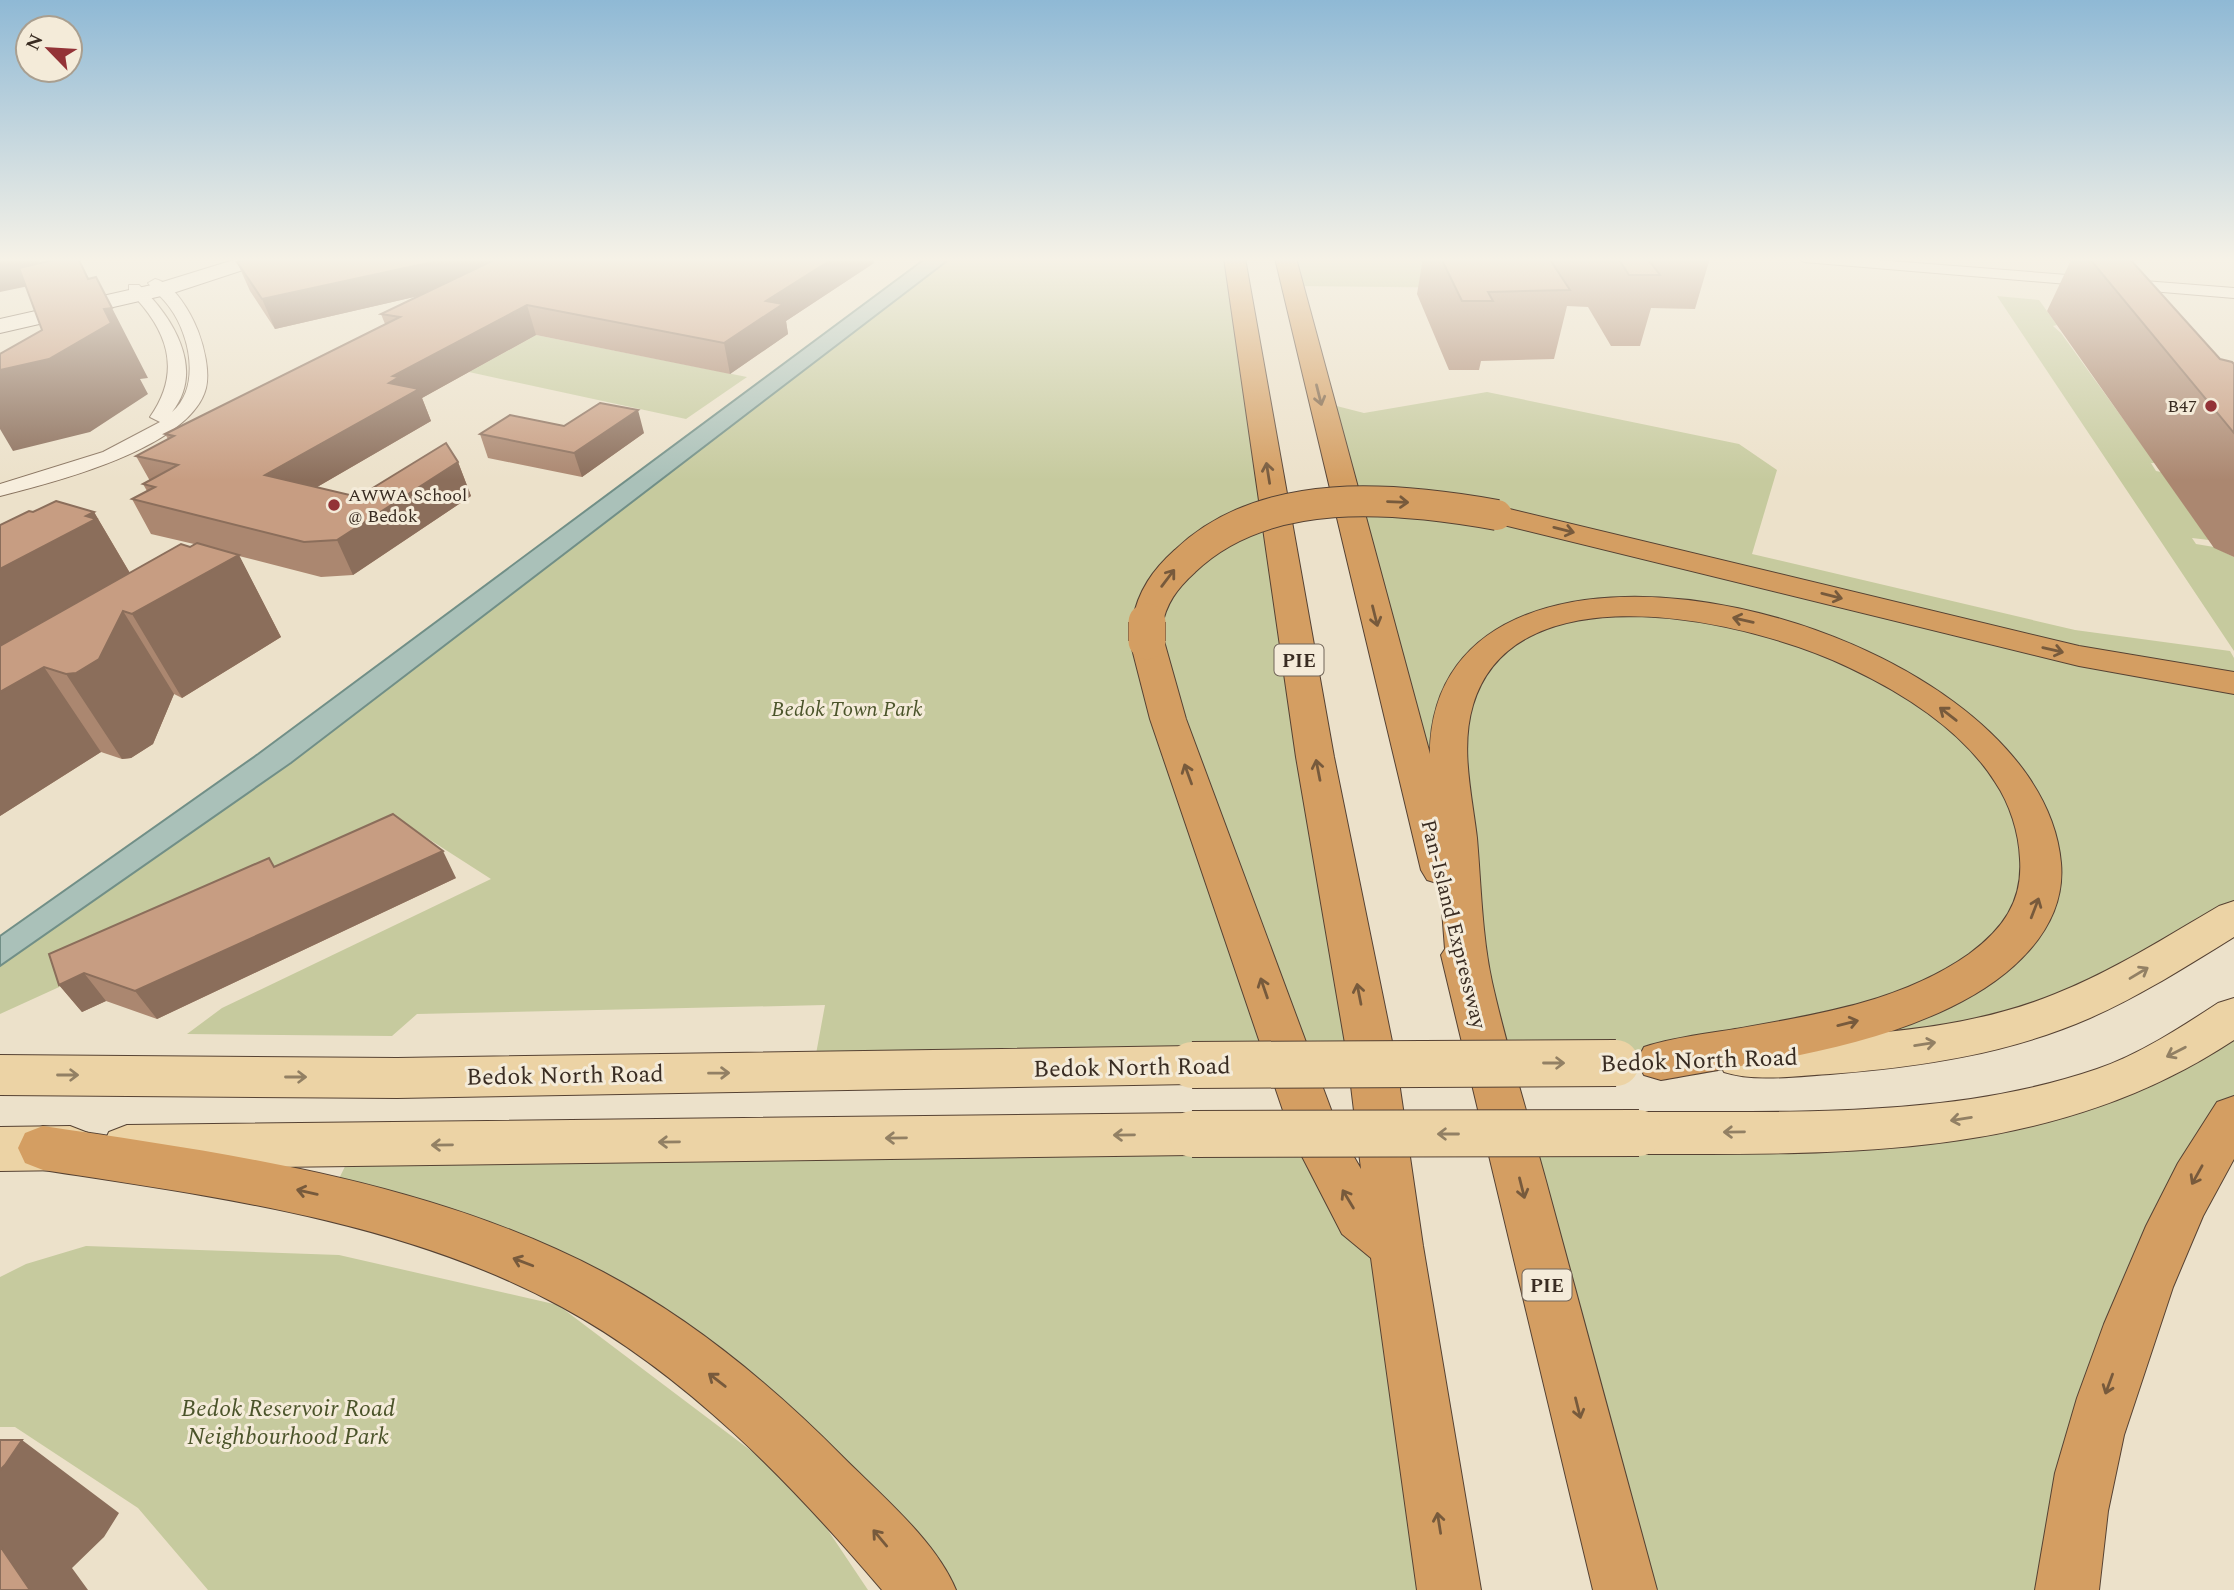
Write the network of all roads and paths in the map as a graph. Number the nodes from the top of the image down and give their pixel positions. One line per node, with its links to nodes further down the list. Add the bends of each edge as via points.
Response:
1 (169, 332): 5 (street, via 177,391 165,411 144,428 102,449)
2 (191, 332): 6 (street, via 198,376 196,393 184,410 152,435 116,453)
3 (1246, 332): 15 (highway, PIE, one-way to 3, via 1372,1061 1315,758)
4 (1304, 332): 9 (highway, Pan-Island Expressway / PIE, one-way to 9)
5 (0, 481)
6 (0, 490)
7 (2234, 683): 15 (highway, one-way to 7, bridge, via 1360,1217 1317,1137 1168,719 1147,641 1150,609 1173,571 1204,544 1257,519 1302,507 1363,501 1426,503 1497,514 2079,656)
8 (2234, 917): 11 (main road, Bedok North Road, one-way to 8, via 1810,1056 1906,1047 2031,1022 2122,984)
9 (1469, 979): 11 (highway, one-way to 9, via 1850,1023 1910,1004 1966,979 2010,945 2037,905 2042,871 2026,803 1989,750 1949,715 1891,676 1829,647 1762,624 1679,608 1627,605 1573,612 1519,628 1479,659 1458,693 1450,723); 18 (highway, Pan-Island Expressway / PIE, one-way to 18)
10 (2234, 1016): 14 (main road, one-way to 14, bridge, via 2193,1044 2109,1085 2030,1108 1870,1128)
11 (1661, 1061): 12 (main road, Bedok North Road, one-way to 11, bridge, via 397,1078)
12 (0, 1075)
13 (2234, 1117): 19 (highway, one-way to 19, via 2171,1227 2104,1396 2081,1488)
14 (22, 1149): 16 (highway, one-way to 14, via 858,1512 719,1381 656,1334 534,1266 330,1197 248,1179)
15 (1396, 1246): 17 (highway, PIE, one-way to 15)
16 (924, 1590)
17 (1449, 1590)
18 (1625, 1590)
19 (2067, 1590)

